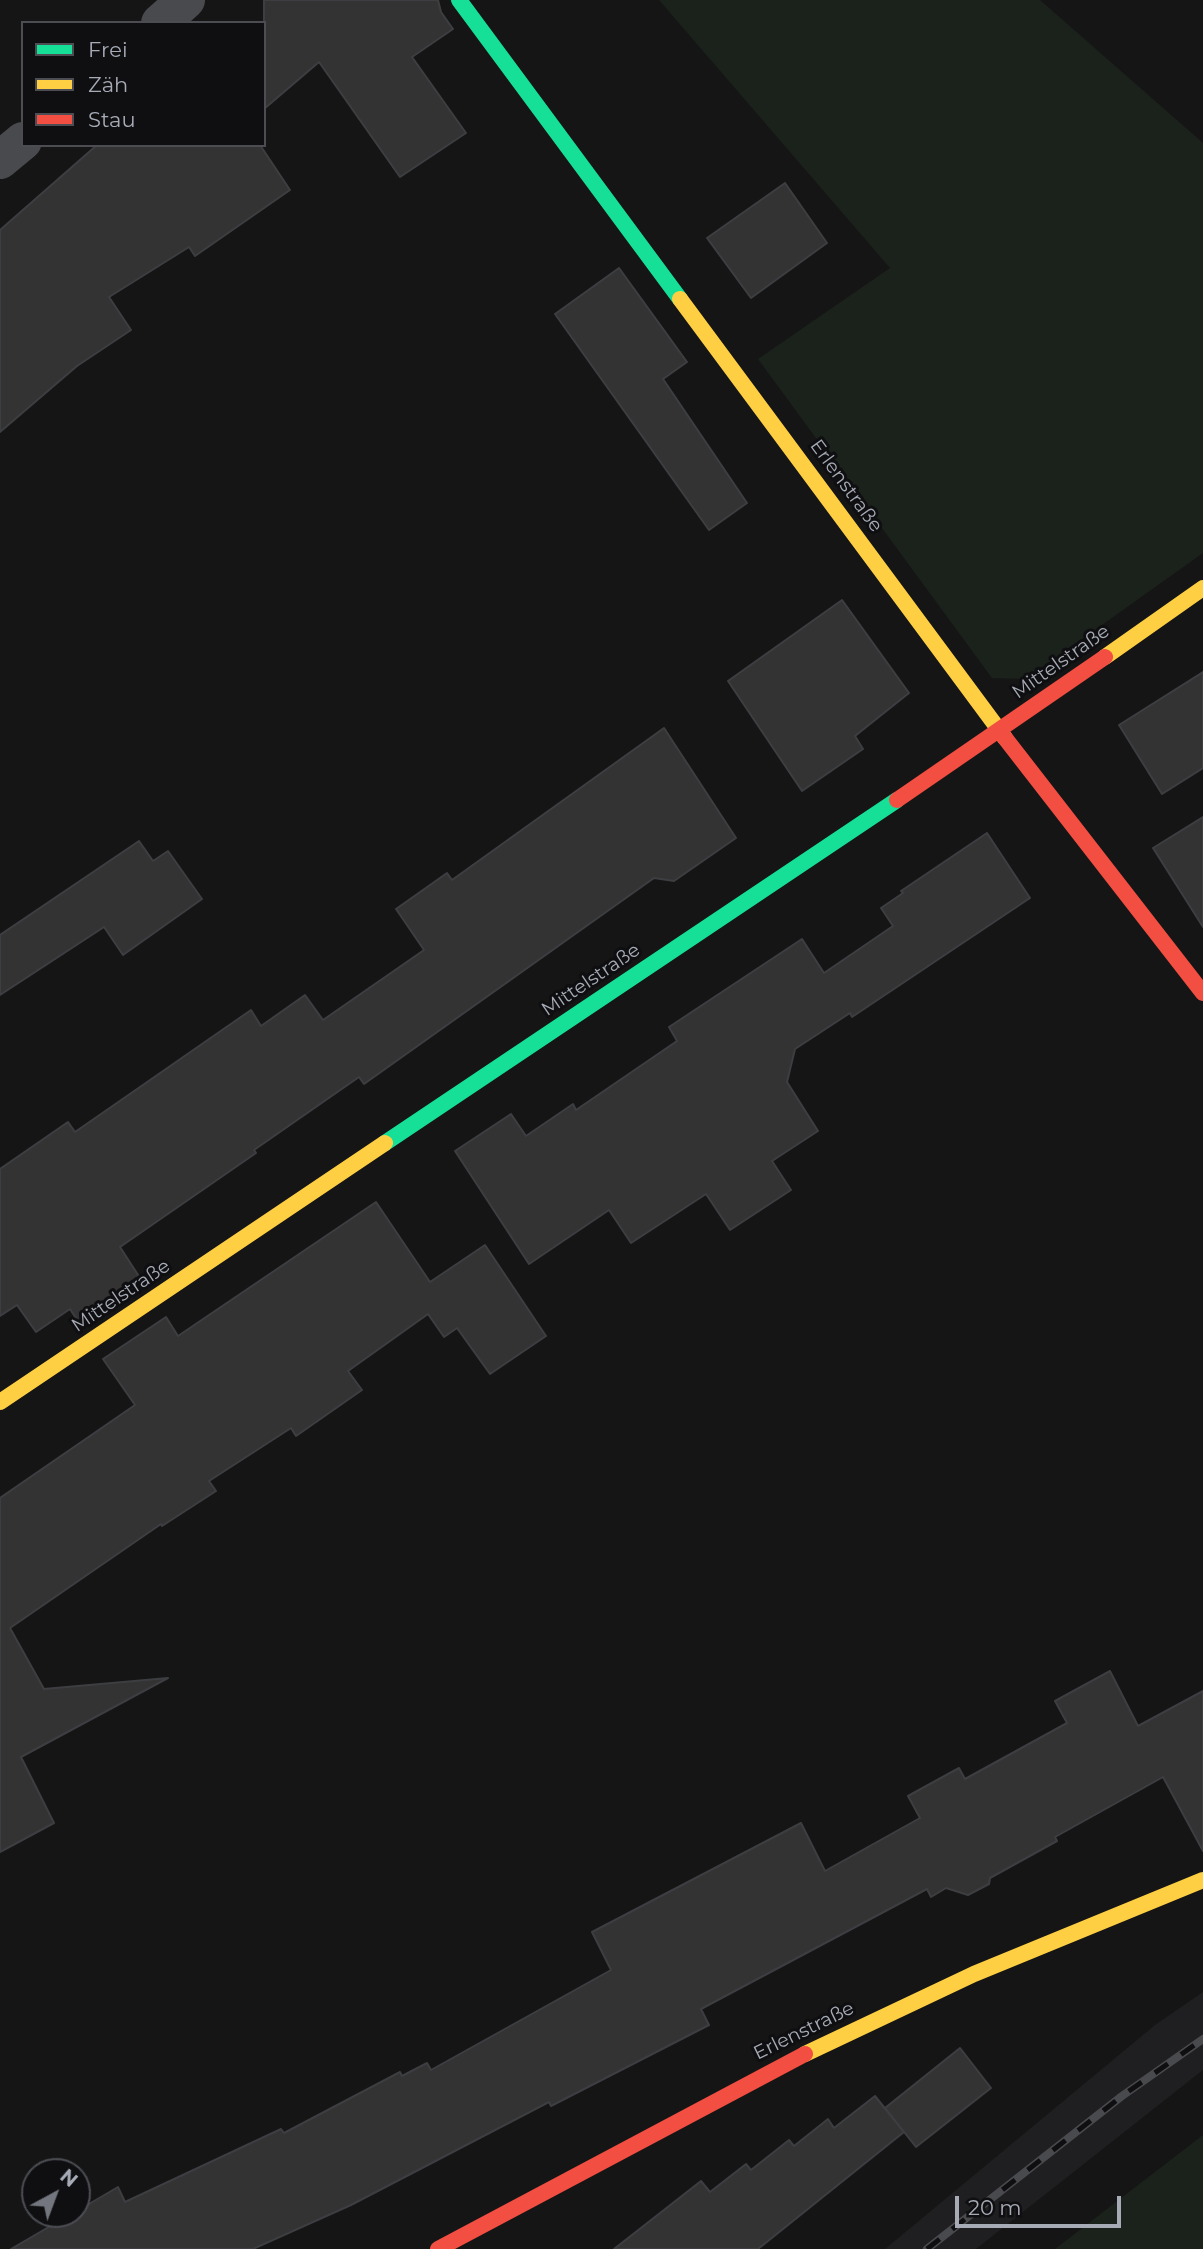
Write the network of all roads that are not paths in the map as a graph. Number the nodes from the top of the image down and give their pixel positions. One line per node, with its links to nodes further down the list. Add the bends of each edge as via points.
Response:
1 (186, 0): 3 (street)
2 (459, 0): 7 (street, Erlenstraße)
3 (162, 21)
4 (21, 143): 5 (street)
5 (0, 160)
6 (1203, 588): 7 (street, Mittelstraße)
7 (999, 732): 8 (street, Erlenstraße); 9 (street, Mittelstraße)
8 (1203, 993)
9 (0, 1402)
10 (1203, 1880): 11 (street, Erlenstraße, via 974,1974 858,2028 761,2075)
11 (438, 2249)

